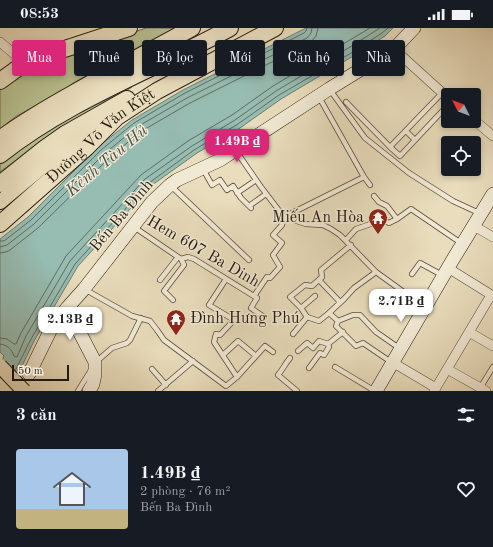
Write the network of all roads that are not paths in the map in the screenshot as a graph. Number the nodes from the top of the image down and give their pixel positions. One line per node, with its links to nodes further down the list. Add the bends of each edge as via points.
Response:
1 (192, 28): 28 (highway, via 40,112)
2 (230, 28): 32 (highway, Đường Võ Văn Kiệt, via 70,109)
3 (254, 28): 11 (highway, Đường Võ Văn Kiệt)
4 (275, 28): 18 (highway, Đường Võ Văn Kiệt)
5 (414, 28): 7 (street, Bến Ba Đình)
6 (120, 29): 9 (highway)
7 (403, 40)
8 (0, 42): 10 (street)
9 (66, 48)
10 (12, 52)
11 (207, 54)
12 (405, 59): 19 (street)
13 (12, 72): 17 (highway)
14 (352, 75): 20 (street, Bến Ba Đình)
15 (167, 76): 36 (highway, Đường Võ Văn Kiệt, via 65,134)
16 (174, 76): 18 (highway)
17 (0, 81)
18 (157, 91): 24 (highway, Đường Võ Văn Kiệt)
19 (441, 91)
20 (324, 92): 31 (street, Bến Ba Đình); 34 (lane); 44 (lane, via 365,138 408,173 453,201)
21 (441, 99): 26 (lane)
22 (346, 102): 30 (lane)
23 (441, 112): 29 (lane)
24 (117, 117): 43 (main road, via 101,125 42,167); 47 (highway, Đường Võ Văn Kiệt)
25 (481, 126): 27 (street)
26 (406, 131): 29 (lane); 30 (lane)
27 (493, 136)
28 (0, 139)
29 (415, 140): 30 (lane, via 400,156)
30 (390, 147)
31 (235, 150): 33 (street, Bến Ba Đình); 35 (lane)
32 (0, 155)
33 (203, 168): 37 (street, Bến Ba Đình); 39 (lane, via 212,185 220,180 227,190 233,186)
34 (364, 177): 38 (lane); 45 (lane)
35 (256, 180): 39 (lane); 40 (lane)
36 (0, 184)
37 (170, 185): 49 (street, Bến Ba Đình, via 152,202); 55 (lane)
38 (370, 185)
39 (237, 193): 40 (lane, via 250,207)
40 (266, 194): 45 (lane)
41 (493, 194): 44 (street)
42 (374, 196): 46 (lane, via 387,206)
43 (0, 202)
44 (481, 214): 48 (street)
45 (284, 217): 51 (lane, via 306,224 323,225); 64 (lane, via 282,225 273,235 282,243 273,255 280,267 270,278 267,277)
46 (397, 219): 51 (lane, via 389,223 382,220 356,229); 52 (lane, via 411,209)
47 (0, 224)
48 (474, 226): 50 (street); 52 (street)
49 (134, 227): 54 (lane, Hem 607 Ba Dinh); 62 (street, Bến Ba Đình)
50 (493, 237)
51 (346, 240): 53 (lane)
52 (462, 244): 57 (street)
53 (351, 245): 56 (lane); 61 (lane, via 321,270 322,277)
54 (180, 258): 59 (lane, Hem 607 Ba Dinh, via 194,259); 60 (lane); 66 (lane, via 184,265 164,291)
55 (249, 260)
56 (376, 272): 67 (lane); 68 (lane)
57 (446, 272): 58 (lane, via 420,262); 63 (street); 68 (street)
58 (412, 274)
59 (226, 279): 64 (lane, Hem 607 Ba Dinh); 84 (lane, via 209,305 234,320 220,335 216,334 214,342)
60 (160, 280)
61 (319, 280): 67 (lane); 70 (lane, via 312,286 305,285 290,297)
62 (84, 289): 69 (street, Bến Ba Đình); 73 (lane, via 132,316)
63 (492, 294): 77 (street)
64 (254, 296): 72 (lane, Hem 607 Ba Dinh, via 257,298 251,308)
65 (315, 296): 70 (lane)
66 (174, 300)
67 (340, 302): 71 (lane)
68 (425, 307): 81 (street)
69 (67, 308): 88 (street); 96 (street, Bến Ba Đình, via 51,329)
70 (301, 308): 74 (lane)
71 (329, 312): 74 (lane, via 319,321); 75 (lane)
72 (264, 317)
73 (141, 318): 87 (lane, via 150,321 164,340); 88 (lane, via 127,344 112,348)
74 (307, 318): 78 (lane)
75 (338, 321): 76 (lane, via 336,326); 81 (lane, via 353,314 360,315 376,332)
76 (343, 332): 79 (lane); 89 (lane, via 356,346 363,343)
77 (469, 332): 80 (street); 95 (street)
78 (293, 334)
79 (328, 344): 82 (lane, via 319,341 313,348 307,343); 93 (lane, via 329,348 324,355 320,353)
80 (493, 346)
81 (400, 349): 89 (street)
82 (298, 351)
83 (273, 352): 85 (lane, via 265,346)
84 (223, 355): 85 (lane, via 238,341); 97 (lane)
85 (256, 356): 97 (lane)
86 (290, 358): 107 (lane, via 278,376)
87 (193, 361): 97 (lane, via 226,386); 98 (lane)
88 (95, 362): 104 (lane); 105 (street, via 93,384)
89 (392, 362): 100 (street); 108 (street)
90 (0, 366): 103 (main road, bridge)
91 (335, 366): 108 (lane)
92 (493, 367): 101 (lane)
93 (309, 368)
94 (152, 369): 98 (lane)
95 (447, 369): 100 (street); 101 (street)
96 (28, 374)
97 (237, 377)
98 (166, 384): 106 (lane)
99 (0, 385): 102 (main road)
100 (435, 389)
101 (483, 389)
102 (6, 391)
103 (24, 391)
104 (78, 391)
105 (89, 391)
106 (158, 391)
107 (297, 391)
108 (376, 391)

